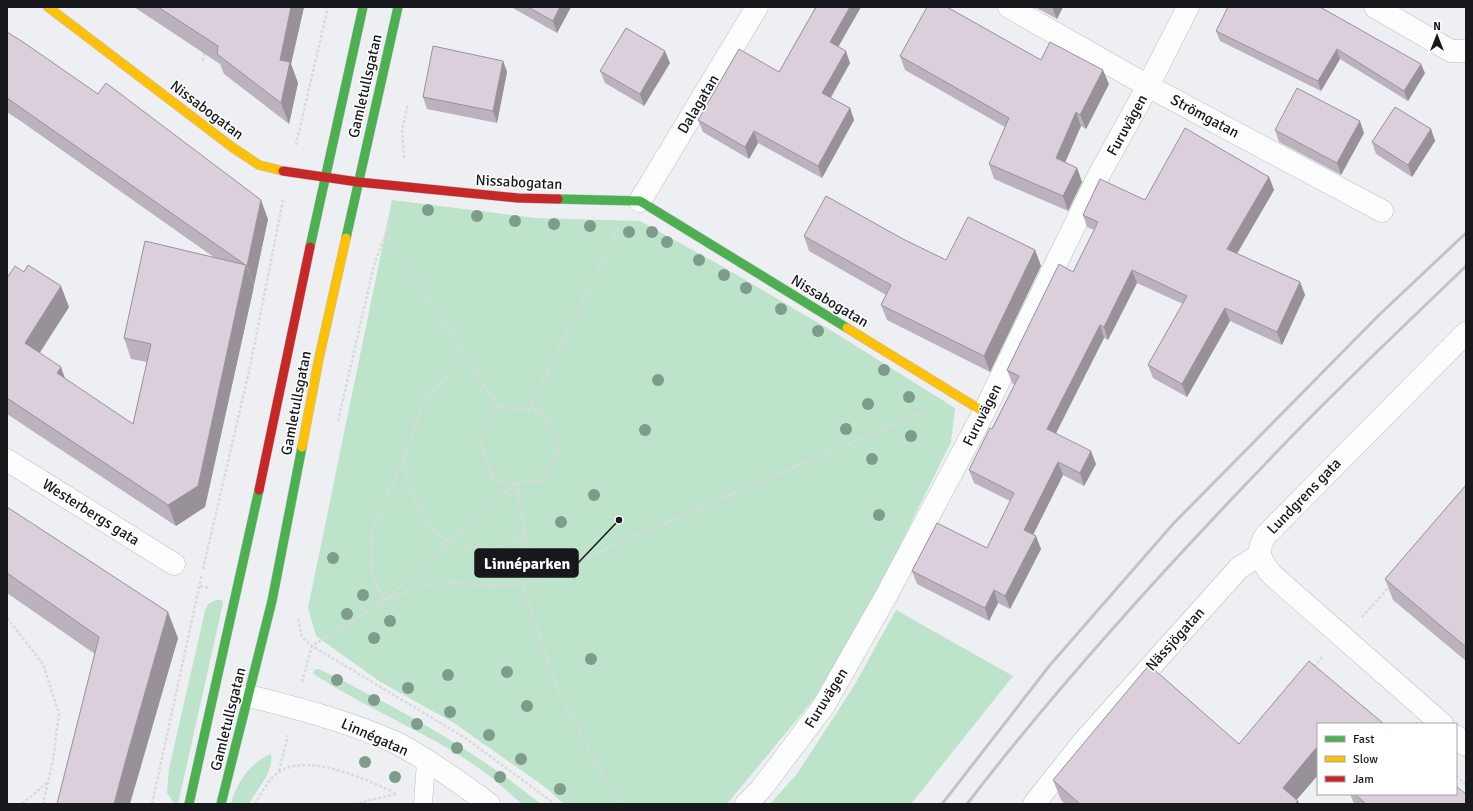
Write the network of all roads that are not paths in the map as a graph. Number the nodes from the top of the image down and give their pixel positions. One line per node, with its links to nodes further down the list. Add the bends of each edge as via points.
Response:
1 (48, 7): 10 (street, Nissabogatan, via 232,147 259,164 289,172)
2 (363, 7): 10 (street, Gamletullsgatan)
3 (398, 7): 11 (street, Gamletullsgatan)
4 (757, 7): 12 (street, Dalagatan)
5 (1009, 7): 9 (street, Strömgatan)
6 (1188, 7): 9 (street, Furuvägen)
7 (1375, 7): 8 (street, via 1451,51)
8 (1466, 51)
9 (1148, 86): 13 (street, Strömgatan); 15 (street, Furuvägen, via 1100,173)
10 (325, 177): 11 (street, Nissabogatan); 24 (street, Gamletullsgatan, via 237,594)
11 (358, 182): 12 (street, Nissabogatan, via 518,198); 19 (street, Gamletullsgatan, via 319,358 272,601)
12 (632, 201): 15 (street, Nissabogatan)
13 (1382, 211)
14 (1466, 333): 17 (street, Lundgrens gata, via 1266,535 1260,544)
15 (984, 412): 28 (street, Furuvägen, via 824,708 761,789)
16 (7, 460): 18 (street, Westerbergs gata)
17 (1259, 554): 20 (street, via 1270,574); 29 (street, Nässjögatan, via 1238,568 1084,741)
18 (174, 564)
19 (249, 696): 23 (street, Linnégatan, via 335,719 392,742); 25 (street, Gamletullsgatan)
20 (1441, 723)
21 (1457, 737): 22 (street)
22 (1466, 745)
23 (426, 762): 26 (lane); 27 (street, Linnégatan)
24 (189, 804)
25 (222, 804)
26 (423, 804)
27 (490, 804)
28 (746, 804)
29 (1034, 804)

